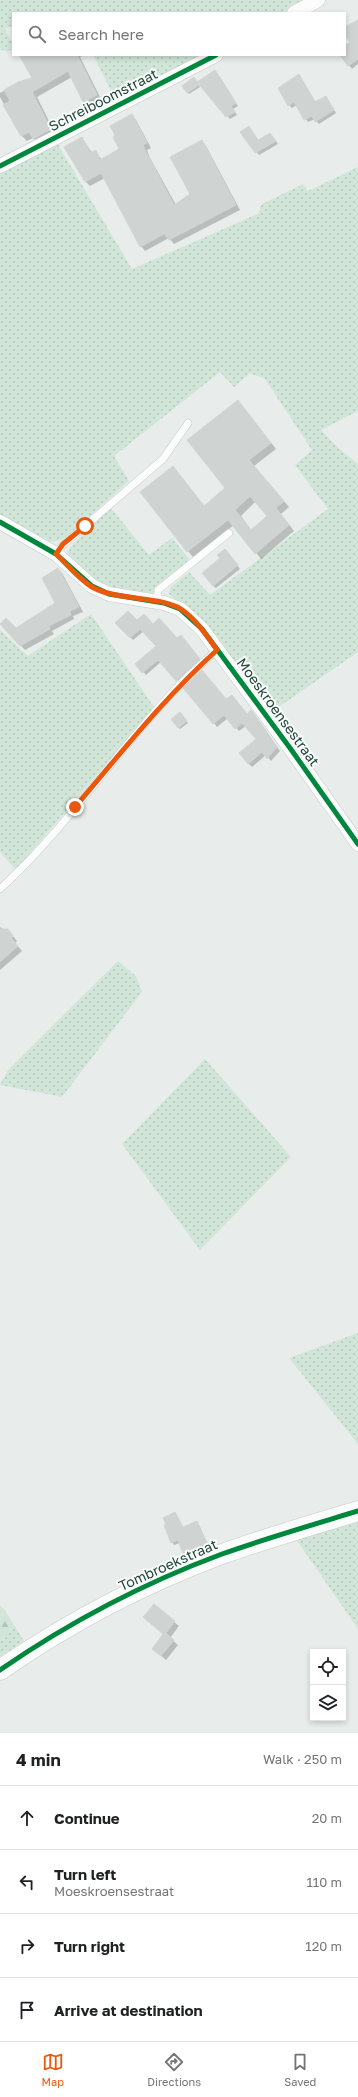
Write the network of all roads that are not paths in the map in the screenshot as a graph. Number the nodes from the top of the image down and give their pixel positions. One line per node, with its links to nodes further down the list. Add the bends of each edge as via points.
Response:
1 (318, 0): 2 (street)
2 (296, 12)
3 (214, 56): 4 (street, Schreiboomstraat)
4 (0, 166)
5 (188, 423): 8 (lane, via 163,459 63,544)
6 (0, 522): 8 (street, Moeskroensestraat)
7 (229, 533): 9 (lane, via 158,590)
8 (56, 554): 9 (street, Moeskroensestraat, via 92,586 109,594)
9 (158, 602): 10 (street, Moeskroensestraat, via 180,609 202,630)
10 (217, 650): 11 (street, Moeskroensestraat); 12 (lane, via 184,680 26,865)
11 (358, 844)
12 (0, 889)
13 (358, 1511): 14 (street, Tombroekstraat, via 257,1542 174,1574 90,1615)
14 (0, 1670)

